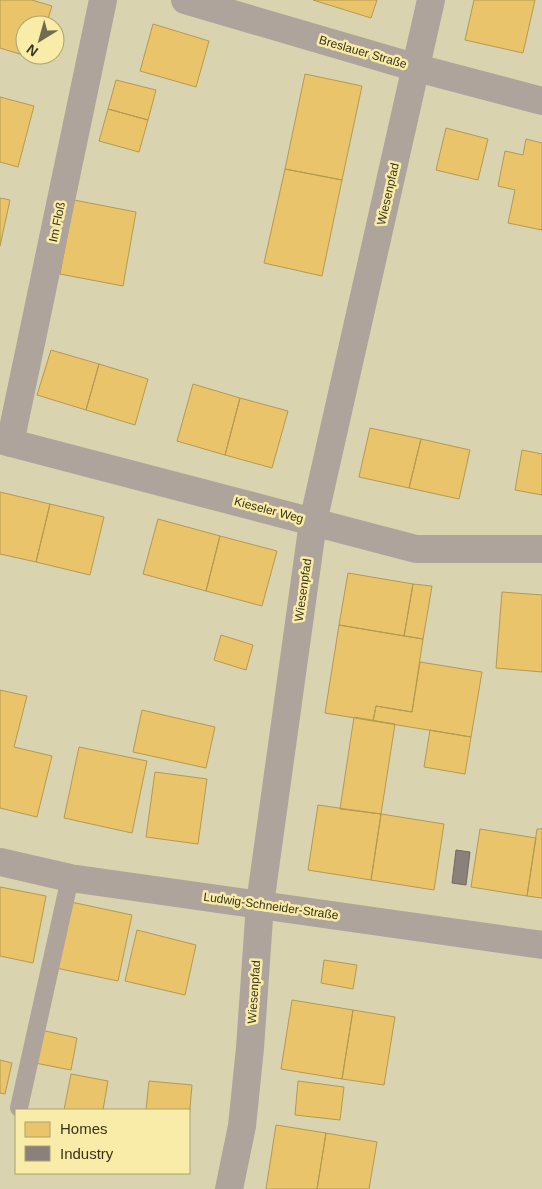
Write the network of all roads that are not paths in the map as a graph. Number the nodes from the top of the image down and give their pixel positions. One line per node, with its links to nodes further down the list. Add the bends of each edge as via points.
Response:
1 (103, 0): 6 (street, Im Floß)
2 (185, 0): 4 (street, Breslauer Straße)
3 (432, 0): 4 (street, Wiesenpfad)
4 (417, 68): 5 (street, Breslauer Straße); 7 (street, Wiesenpfad)
5 (542, 101)
6 (5, 442): 7 (street, Kieseler Weg)
7 (313, 522): 8 (street, Kieseler Weg, via 416,549); 11 (street, Wiesenpfad)
8 (542, 549)
9 (0, 862): 10 (street, Ludwig-Schneider-Straße)
10 (70, 878): 11 (street, Ludwig-Schneider-Straße); 13 (lane)
11 (260, 904): 12 (street, Ludwig-Schneider-Straße); 14 (street, Wiesenpfad, via 242,1126)
12 (542, 945)
13 (19, 1108)
14 (229, 1189)

